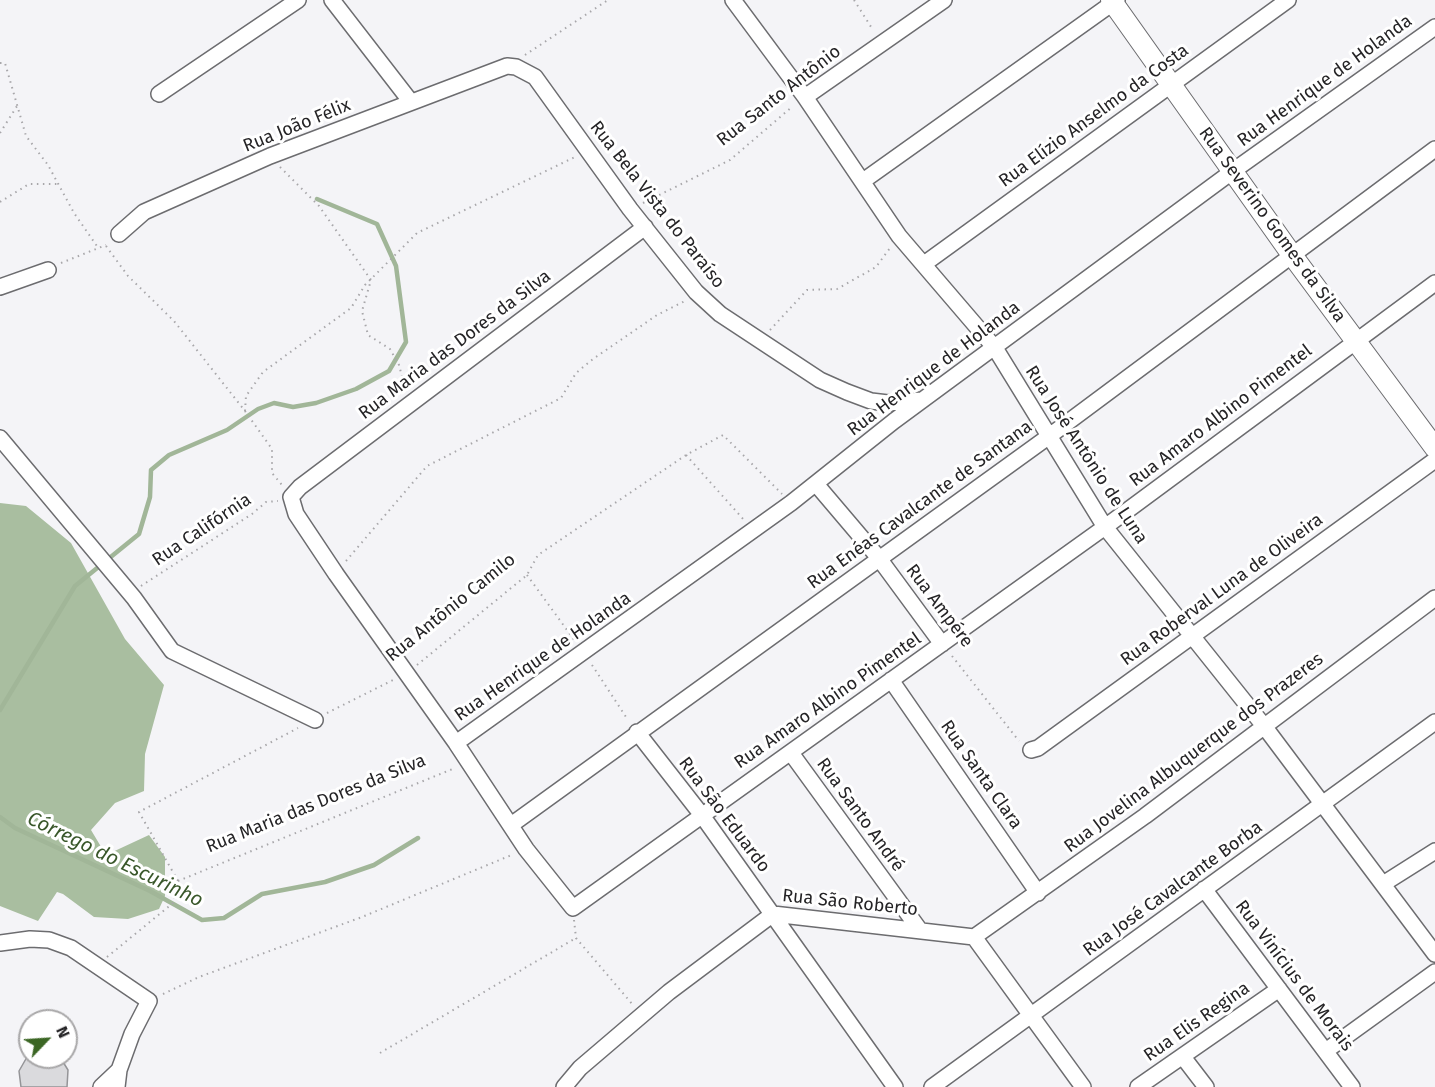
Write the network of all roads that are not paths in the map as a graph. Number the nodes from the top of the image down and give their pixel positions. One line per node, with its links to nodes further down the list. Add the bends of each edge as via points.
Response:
1 (298, 0): 10 (street)
2 (332, 0): 12 (street)
3 (733, 0): 11 (street, Rua José Antônio de Luna)
4 (944, 0): 11 (street, Rua Santo Antônio)
5 (1287, 0): 9 (street, Rua Elízio Anselmo da Costa)
6 (1114, 1): 9 (street, Rua Severino Gomes da Silva); 15 (street)
7 (1435, 27): 14 (street, Rua Henrique de Holanda)
8 (507, 66): 12 (street, Rua João Félix); 16 (street, Rua Bela Vista do Paraíso, via 536,77)
9 (1170, 84): 14 (street, Rua Severino Gomes da Silva); 19 (street, Rua Elízio Anselmo da Costa)
10 (159, 94)
11 (805, 97): 15 (street, Rua José Antônio de Luna)
12 (411, 102): 17 (street, Rua João Félix, via 270,156 144,212)
13 (1435, 149): 18 (street, Rua Enéas Cavalcante de Santana)
14 (1233, 171): 18 (street, Rua Severino Gomes da Silva); 24 (street, Rua Henrique de Holanda)
15 (863, 181): 19 (street, Rua José Antônio de Luna, via 899,236)
16 (645, 227): 25 (street, Rua Bela Vista do Paraíso, via 696,292 720,314 820,380 871,401); 41 (street, Rua Maria das Dores da Silva, via 409,403 291,497 296,513 336,573)
17 (119, 234)
18 (1292, 255): 23 (street, Rua Severino Gomes da Silva); 26 (street, Rua Enéas Cavalcante de Santana)
19 (924, 264): 24 (street, Rua José Antônio de Luna)
20 (48, 270): 22 (street)
21 (1435, 283): 23 (street, Rua Amaro Albino Pimentel)
22 (0, 287)
23 (1357, 340): 28 (street, Rua Severino Gomes da Silva); 31 (street, Rua Amaro Albino Pimentel)
24 (995, 348): 25 (street, Rua Henrique de Holanda); 26 (street, Rua José Antônio de Luna)
25 (922, 400): 30 (street, Rua Henrique de Holanda)
26 (1048, 437): 31 (street, Rua José Antônio de Luna); 32 (street, Rua Enéas Cavalcante de Santana)
27 (0, 438): 37 (street, via 130,593 172,651)
28 (1435, 448)
29 (1435, 460): 34 (street, Rua Roberval Luna de Oliveira)
30 (816, 484): 32 (street, Rua Ampére); 41 (street, Rua Henrique de Holanda)
31 (1105, 527): 34 (street, Rua José Antônio de Luna); 35 (street, Rua Amaro Albino Pimentel)
32 (878, 557): 35 (street, Rua Ampére); 40 (street, Rua Enéas Cavalcante de Santana)
33 (1435, 598): 39 (street, Rua Jovelina Albuquerque dos Prazeres)
34 (1191, 636): 39 (street, Rua José Antônio de Luna); 42 (street, Rua Roberval Luna de Oliveira)
35 (942, 644): 36 (street, Rua Amaro Albino Pimentel)
36 (891, 680): 43 (street, Rua Amaro Albino Pimentel); 50 (street, Rua Santa Clara)
37 (315, 720)
38 (1435, 722): 44 (street, Rua José Cavalcante Borba)
39 (1264, 726): 44 (street, Rua José Antônio de Luna); 50 (street, Rua Jovelina Albuquerque dos Prazeres)
40 (637, 732): 45 (street, Rua São Eduardo); 46 (street, Rua Enéas Cavalcante de Santana)
41 (456, 743): 46 (street)
42 (1031, 750)
43 (791, 753): 45 (street, Rua Amaro Albino Pimentel); 52 (street, Rua Santo André)
44 (1323, 805): 48 (street, Rua José Antônio de Luna); 49 (street, Rua José Cavalcante Borba)
45 (701, 814): 46 (street, Rua Amaro Albino Pimentel, via 573,908); 51 (street, Rua São Eduardo)
46 (511, 825)
47 (1435, 850): 48 (street)
48 (1383, 884): 55 (street, Rua José Antônio de Luna)
49 (1204, 889): 57 (street, Rua Vinícius de Morais); 58 (street, Rua José Cavalcante Borba)
50 (1038, 893): 53 (street, Rua Jovelina Albuquerque dos Prazeres)
51 (773, 914): 52 (street, Rua São Roberto); 64 (street, Rua São Roberto, via 669,992 580,1068); 65 (street, Rua São Eduardo)
52 (919, 929): 53 (street, Rua São Roberto)
53 (974, 937): 58 (street)
54 (0, 943): 61 (street, via 49,940 71,948 149,1001)
55 (1435, 954)
56 (1435, 972): 59 (street)
57 (1279, 988): 59 (street, Rua Vinícius de Morais); 60 (street, Rua Elis Regina)
58 (1030, 1017): 66 (street, Rua José Cavalcante Borba); 67 (street)
59 (1327, 1050): 70 (street, Rua Vinícius de Morais)
60 (1183, 1057): 68 (street, Rua Elis Regina); 69 (street)
61 (121, 1064): 62 (street); 63 (street)
62 (101, 1087)
63 (117, 1087)
64 (564, 1087)
65 (895, 1087)
66 (932, 1087)
67 (1083, 1087)
68 (1138, 1087)
69 (1206, 1087)
70 (1352, 1087)

